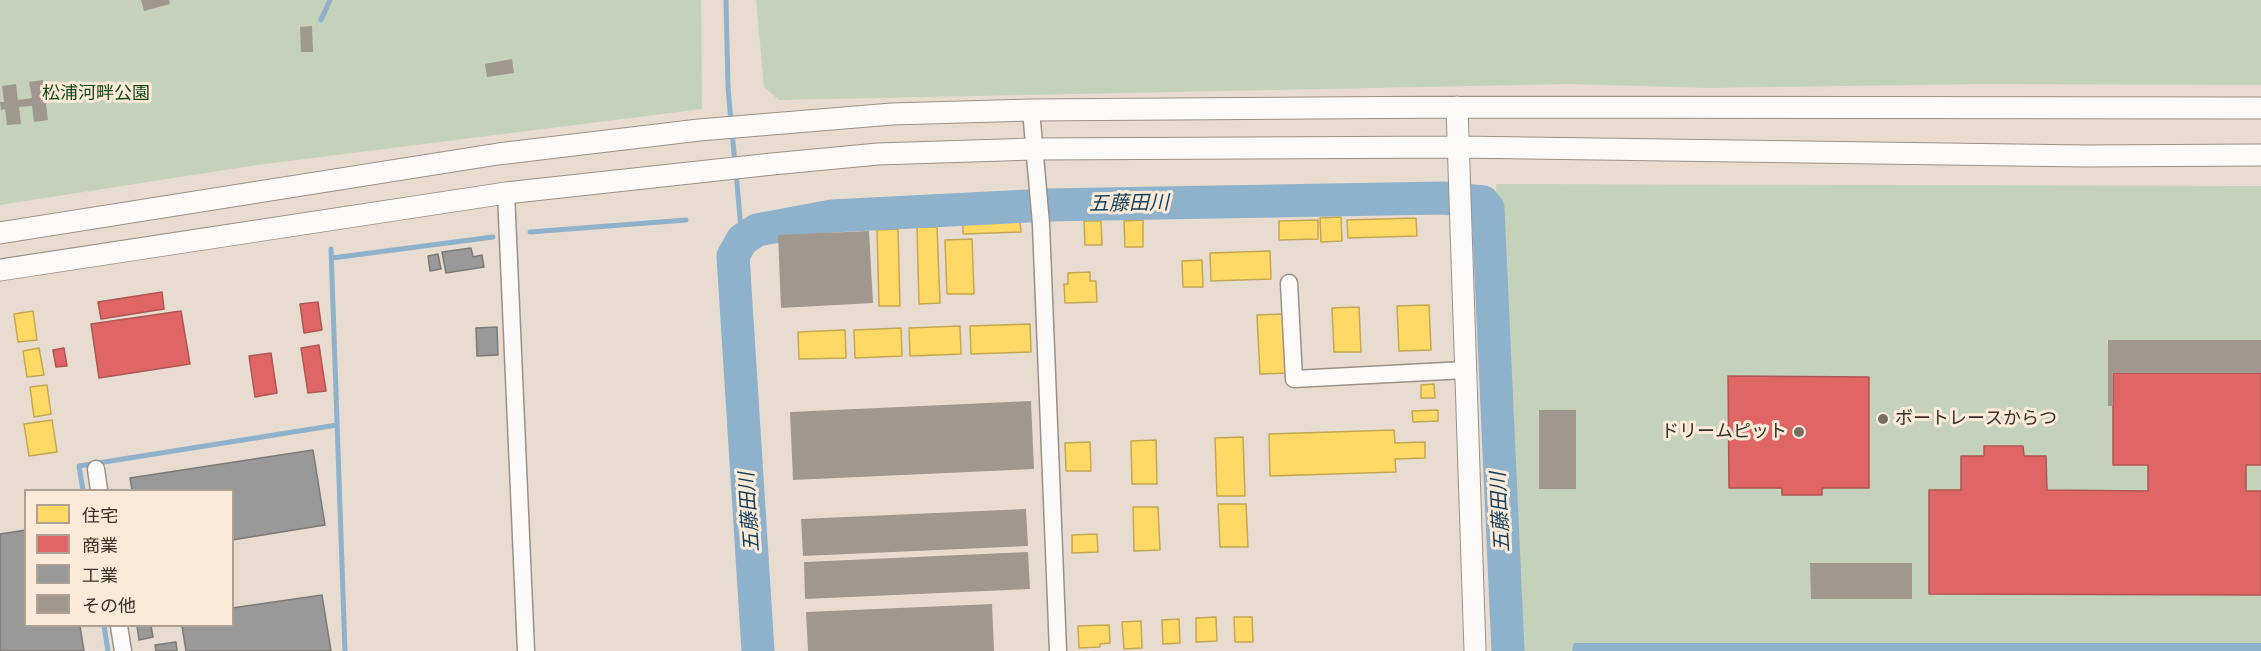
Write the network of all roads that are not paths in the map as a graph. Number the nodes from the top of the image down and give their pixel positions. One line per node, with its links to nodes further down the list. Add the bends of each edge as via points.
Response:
1 (1457, 107): 2 (street); 3 (street); 4 (street)
2 (2261, 108)
3 (1031, 110): 5 (street); 8 (street, via 892,114 699,130 498,154)
4 (1458, 147): 5 (street); 6 (street); 11 (street)
5 (1035, 149): 7 (street, via 878,154); 17 (street)
6 (2261, 155)
7 (506, 193): 9 (street); 16 (street)
8 (0, 233)
9 (0, 270)
10 (1289, 284): 11 (street, via 1294,379)
11 (1465, 370): 18 (street)
12 (96, 469): 13 (street)
13 (99, 489)
14 (119, 627): 15 (street)
15 (123, 651)
16 (526, 651)
17 (1058, 651)
18 (1475, 651)

